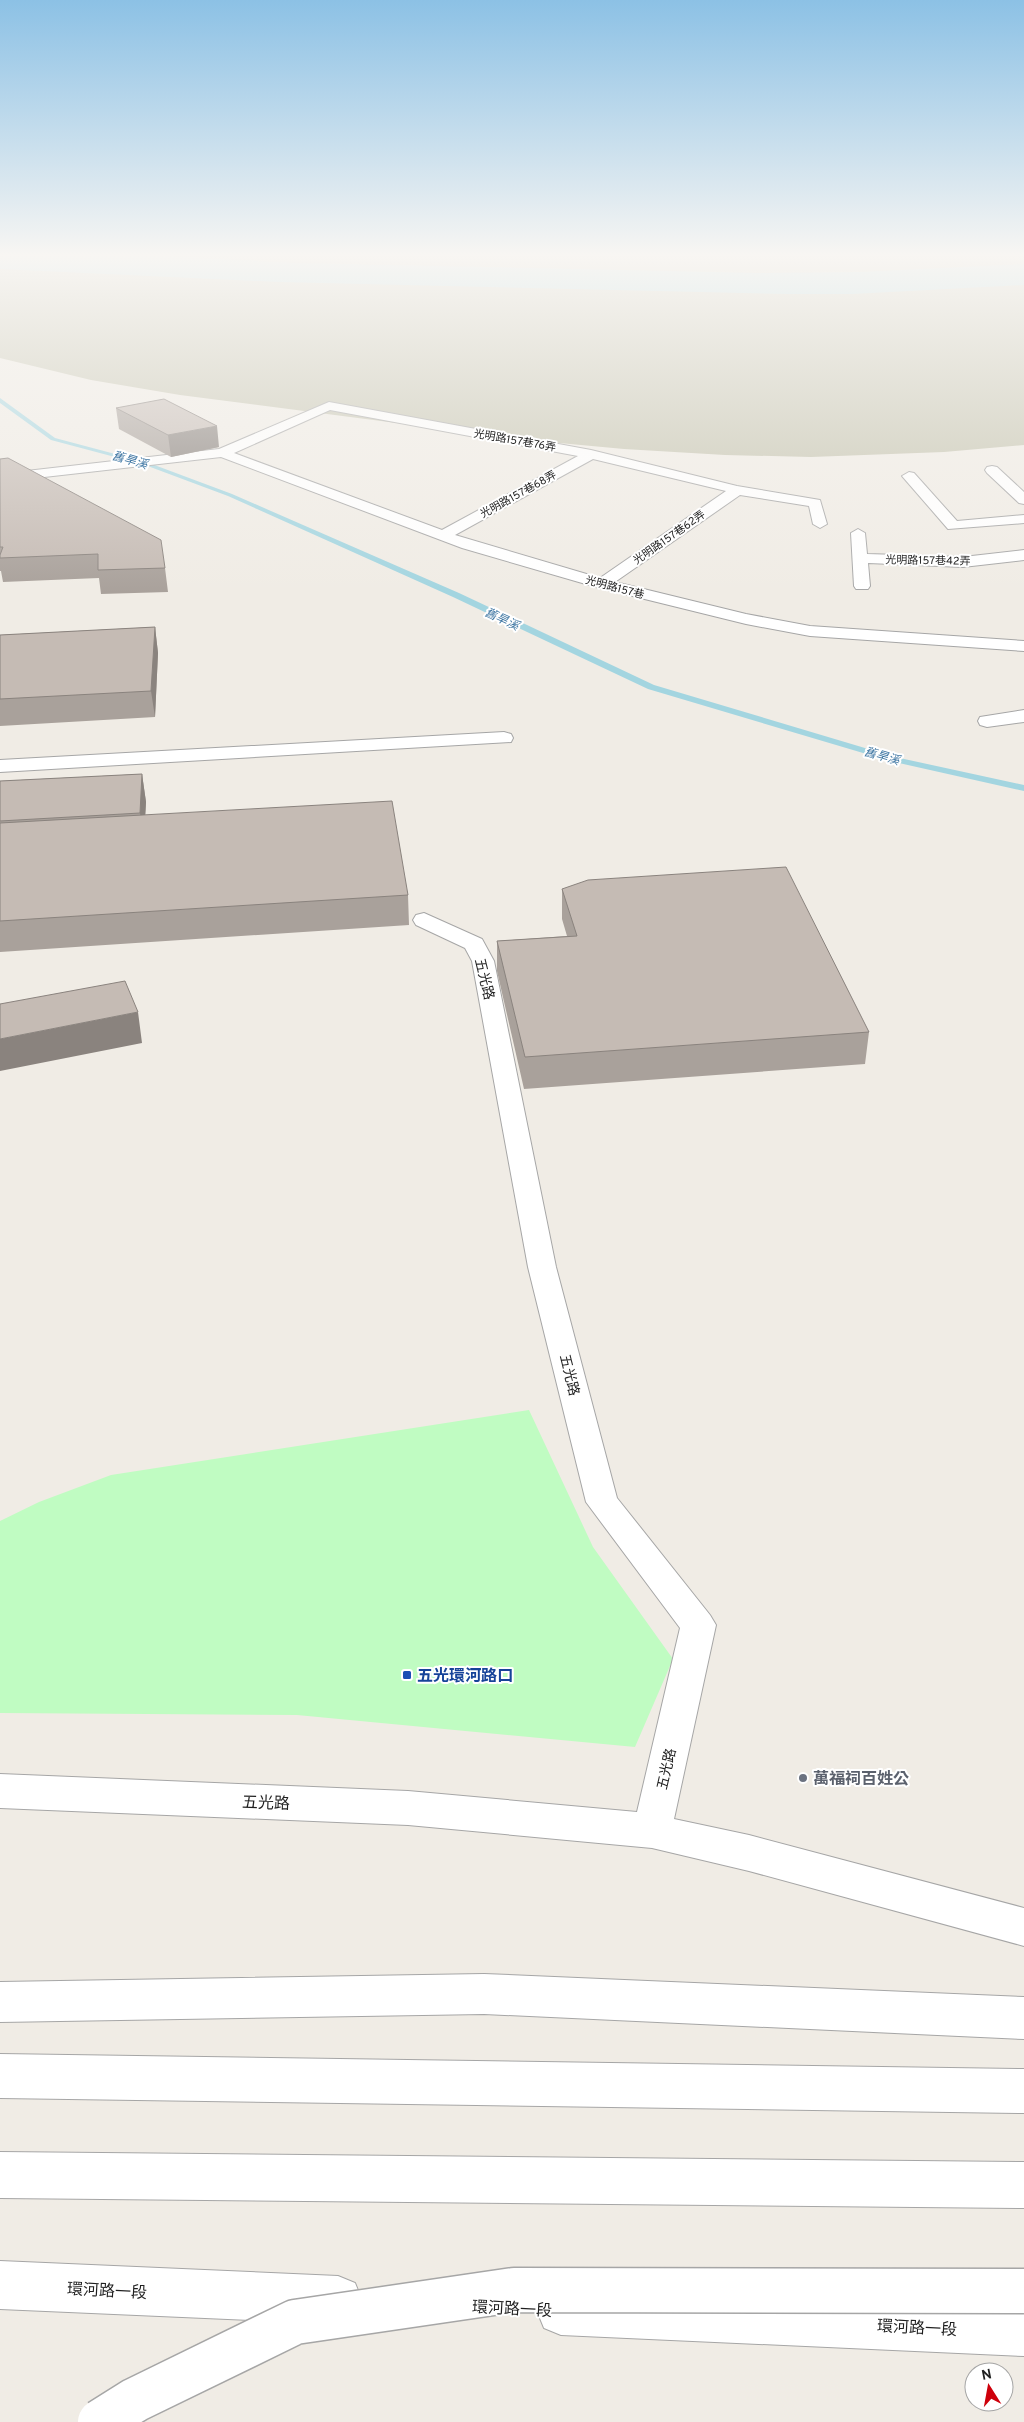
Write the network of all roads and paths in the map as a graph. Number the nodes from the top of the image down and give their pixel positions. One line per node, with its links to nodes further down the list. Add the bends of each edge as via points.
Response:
1 (222, 453): 2 (street, 光明路157巷76弄, via 329,406); 5 (street); 13 (street, 光明路157巷)
2 (591, 454): 6 (street, 光明路157巷76弄); 13 (street, 光明路157巷68弄)
3 (992, 470): 7 (street)
4 (910, 476): 9 (street, via 953,526)
5 (0, 478)
6 (737, 490): 10 (street, 光明路157巷76弄, via 815,503); 16 (street, 光明路157巷62弄)
7 (1024, 500)
8 (1024, 519): 9 (street)
9 (997, 523): 12 (street)
10 (820, 524)
11 (858, 533): 15 (street)
12 (1017, 533)
13 (445, 535): 16 (street, 光明路157巷)
14 (1024, 555): 15 (street, 光明路157巷42弄, via 963,562)
15 (861, 558): 17 (street)
16 (602, 584): 18 (street, 光明路157巷, via 746,620 810,631)
17 (862, 586)
18 (1002, 646): 19 (street, 光明路157巷); 20 (street)
19 (1024, 646)
20 (1024, 659)
21 (1024, 716): 22 (street)
22 (987, 721)
23 (504, 738): 24 (street)
24 (0, 766)
25 (424, 920): 27 (street, 五光路, via 474,944 483,960 542,1267 602,1502 698,1625)
26 (0, 1791): 27 (street, 五光路, via 408,1808)
27 (652, 1831): 28 (street, 五光路, via 749,1853)
28 (1024, 1927)
29 (0, 2002): 30 (street, via 484,1994)
30 (1024, 2018)
31 (0, 2076): 32 (street)
32 (1024, 2091)
33 (0, 2175): 34 (street)
34 (1024, 2185)
35 (0, 2285): 37 (street, 環河路一段)
36 (1024, 2290): 38 (street, bridge, via 514,2290 295,2322 135,2400)
37 (1024, 2332)
38 (100, 2422)

